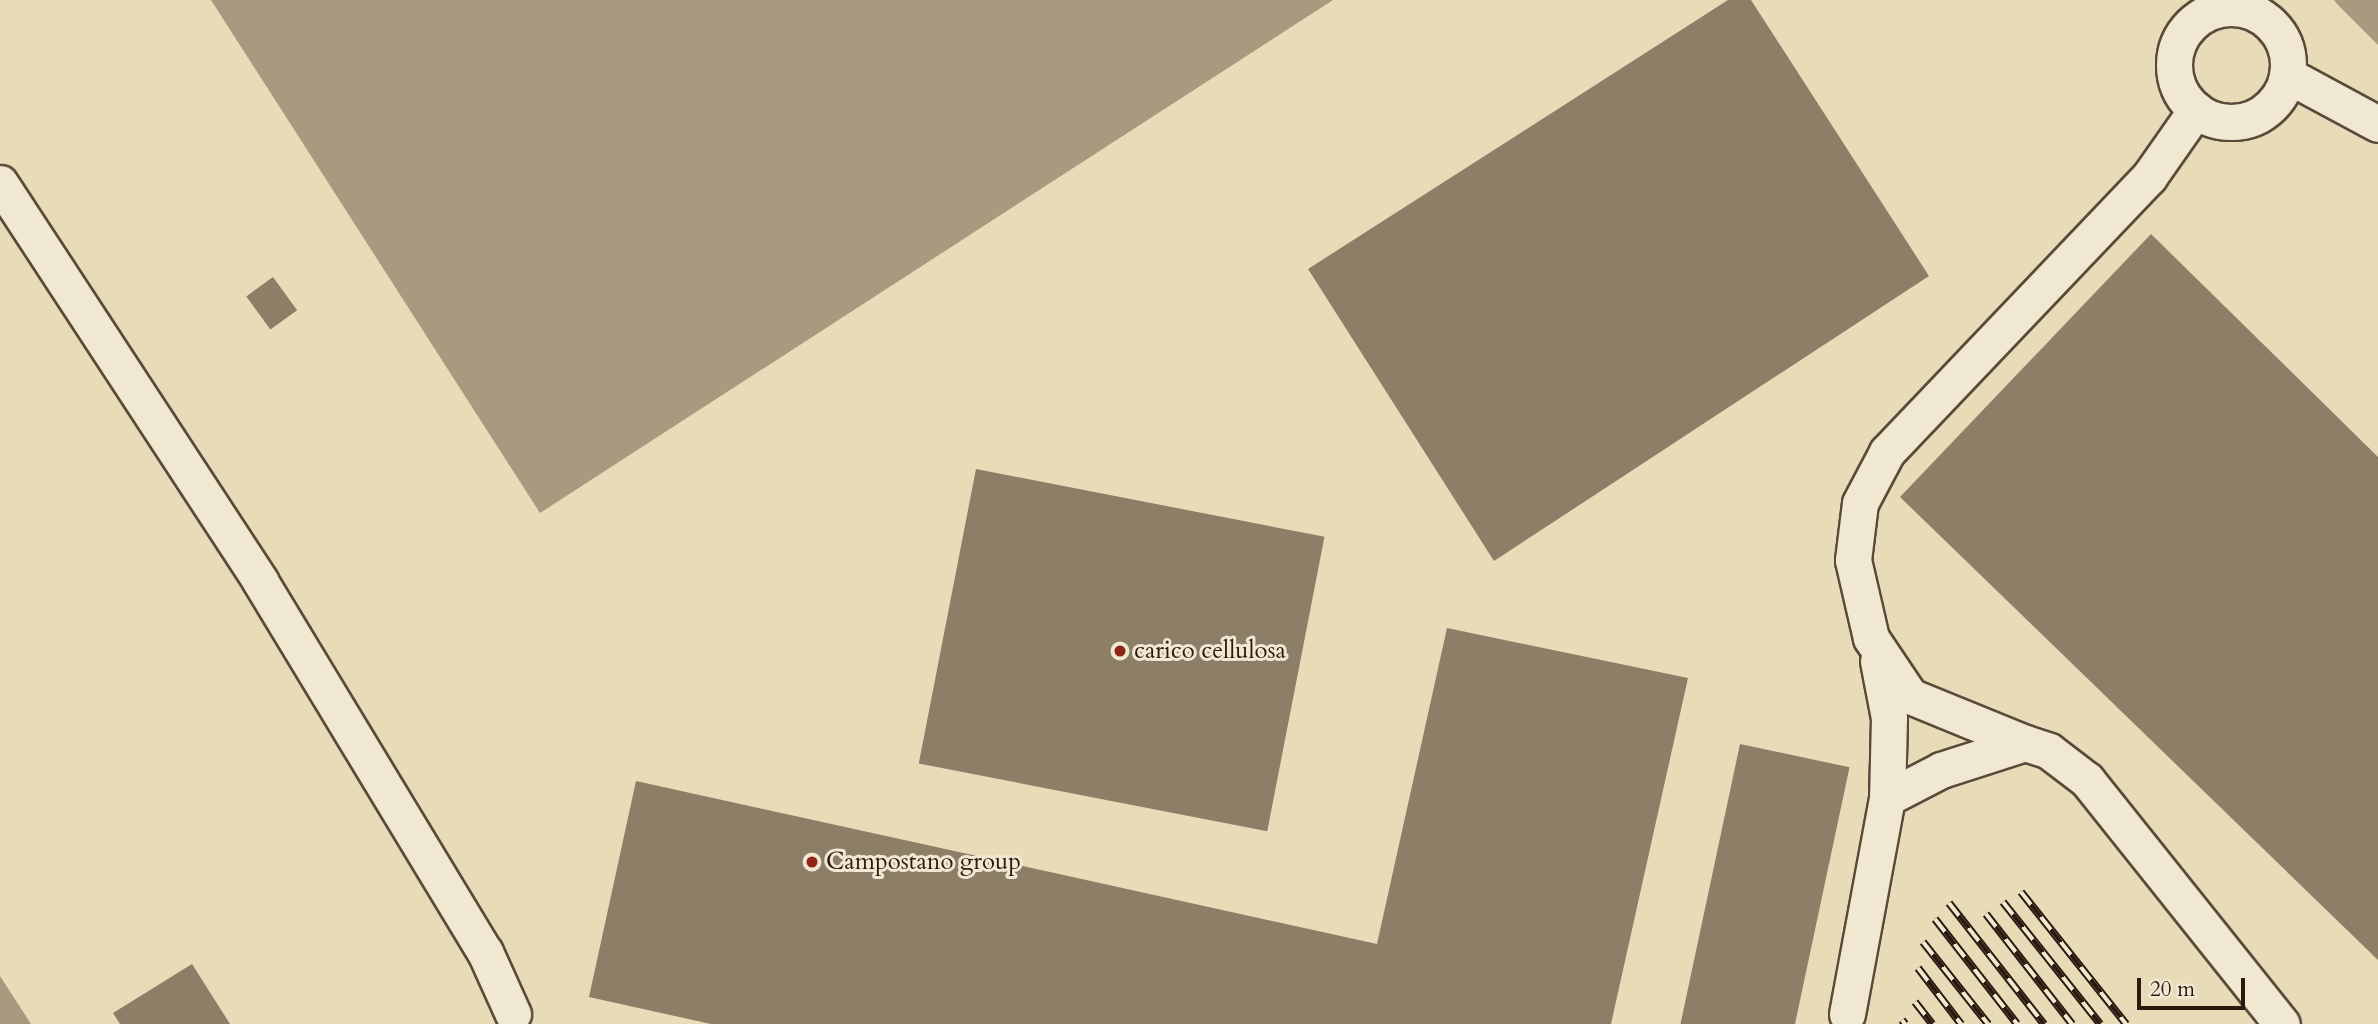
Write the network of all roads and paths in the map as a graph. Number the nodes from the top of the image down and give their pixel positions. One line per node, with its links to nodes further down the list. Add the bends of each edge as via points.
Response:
1 (2180, 0): 2 (lane)
2 (2178, 43): 3 (lane, via 2202,15 2238,8 2271,23 2283,39); 4 (lane, via 2175,80)
3 (2287, 75): 4 (lane, via 2274,102 2251,119 2213,120); 5 (lane)
4 (2196, 110): 7 (lane, via 2149,177 1888,452 1860,503 1853,560)
5 (2378, 124)
6 (0, 183): 10 (lane, via 260,581 485,952)
7 (1871, 638): 8 (lane, via 1910,696); 9 (lane, via 1889,718)
8 (2025, 743): 9 (lane, via 1941,770); 12 (lane, via 2049,751 2087,780)
9 (1887, 798): 11 (lane)
10 (521, 1021)
11 (1846, 1021)
12 (2282, 1024)

